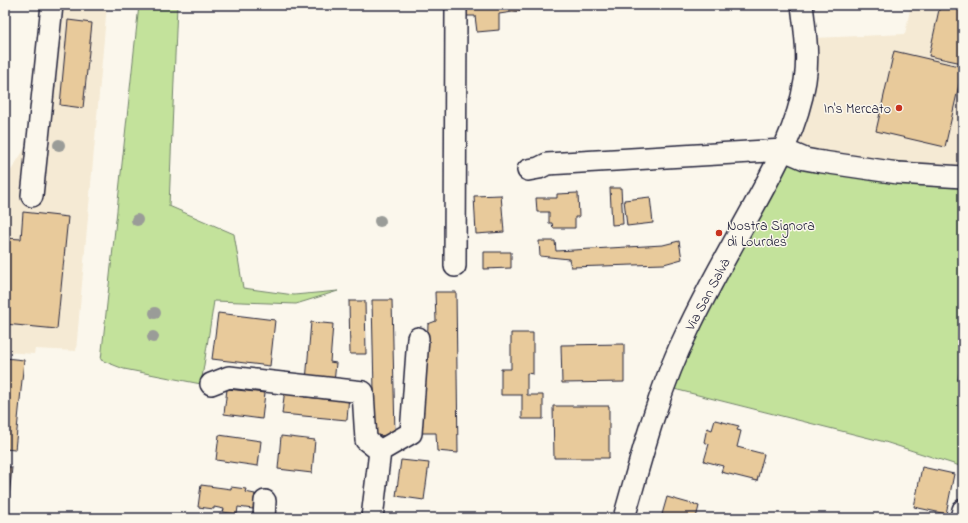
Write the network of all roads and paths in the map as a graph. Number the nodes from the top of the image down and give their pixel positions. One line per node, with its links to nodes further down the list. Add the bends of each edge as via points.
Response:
1 (52, 5): 7 (street)
2 (456, 5): 8 (street)
3 (802, 5): 4 (street, Via San Salvà, via 806,45 805,80 793,127)
4 (784, 150): 5 (street, via 547,164); 6 (street, via 816,161 898,173); 14 (street, Via San Salvà, via 690,325 666,378)
5 (528, 170)
6 (963, 177)
7 (32, 196)
8 (455, 266)
9 (418, 338): 11 (street, via 411,433)
10 (211, 384): 11 (street, via 229,377 364,392 366,440)
11 (380, 451): 13 (street)
12 (963, 510): 15 (street)
13 (372, 518)
14 (624, 518)
15 (961, 518)

